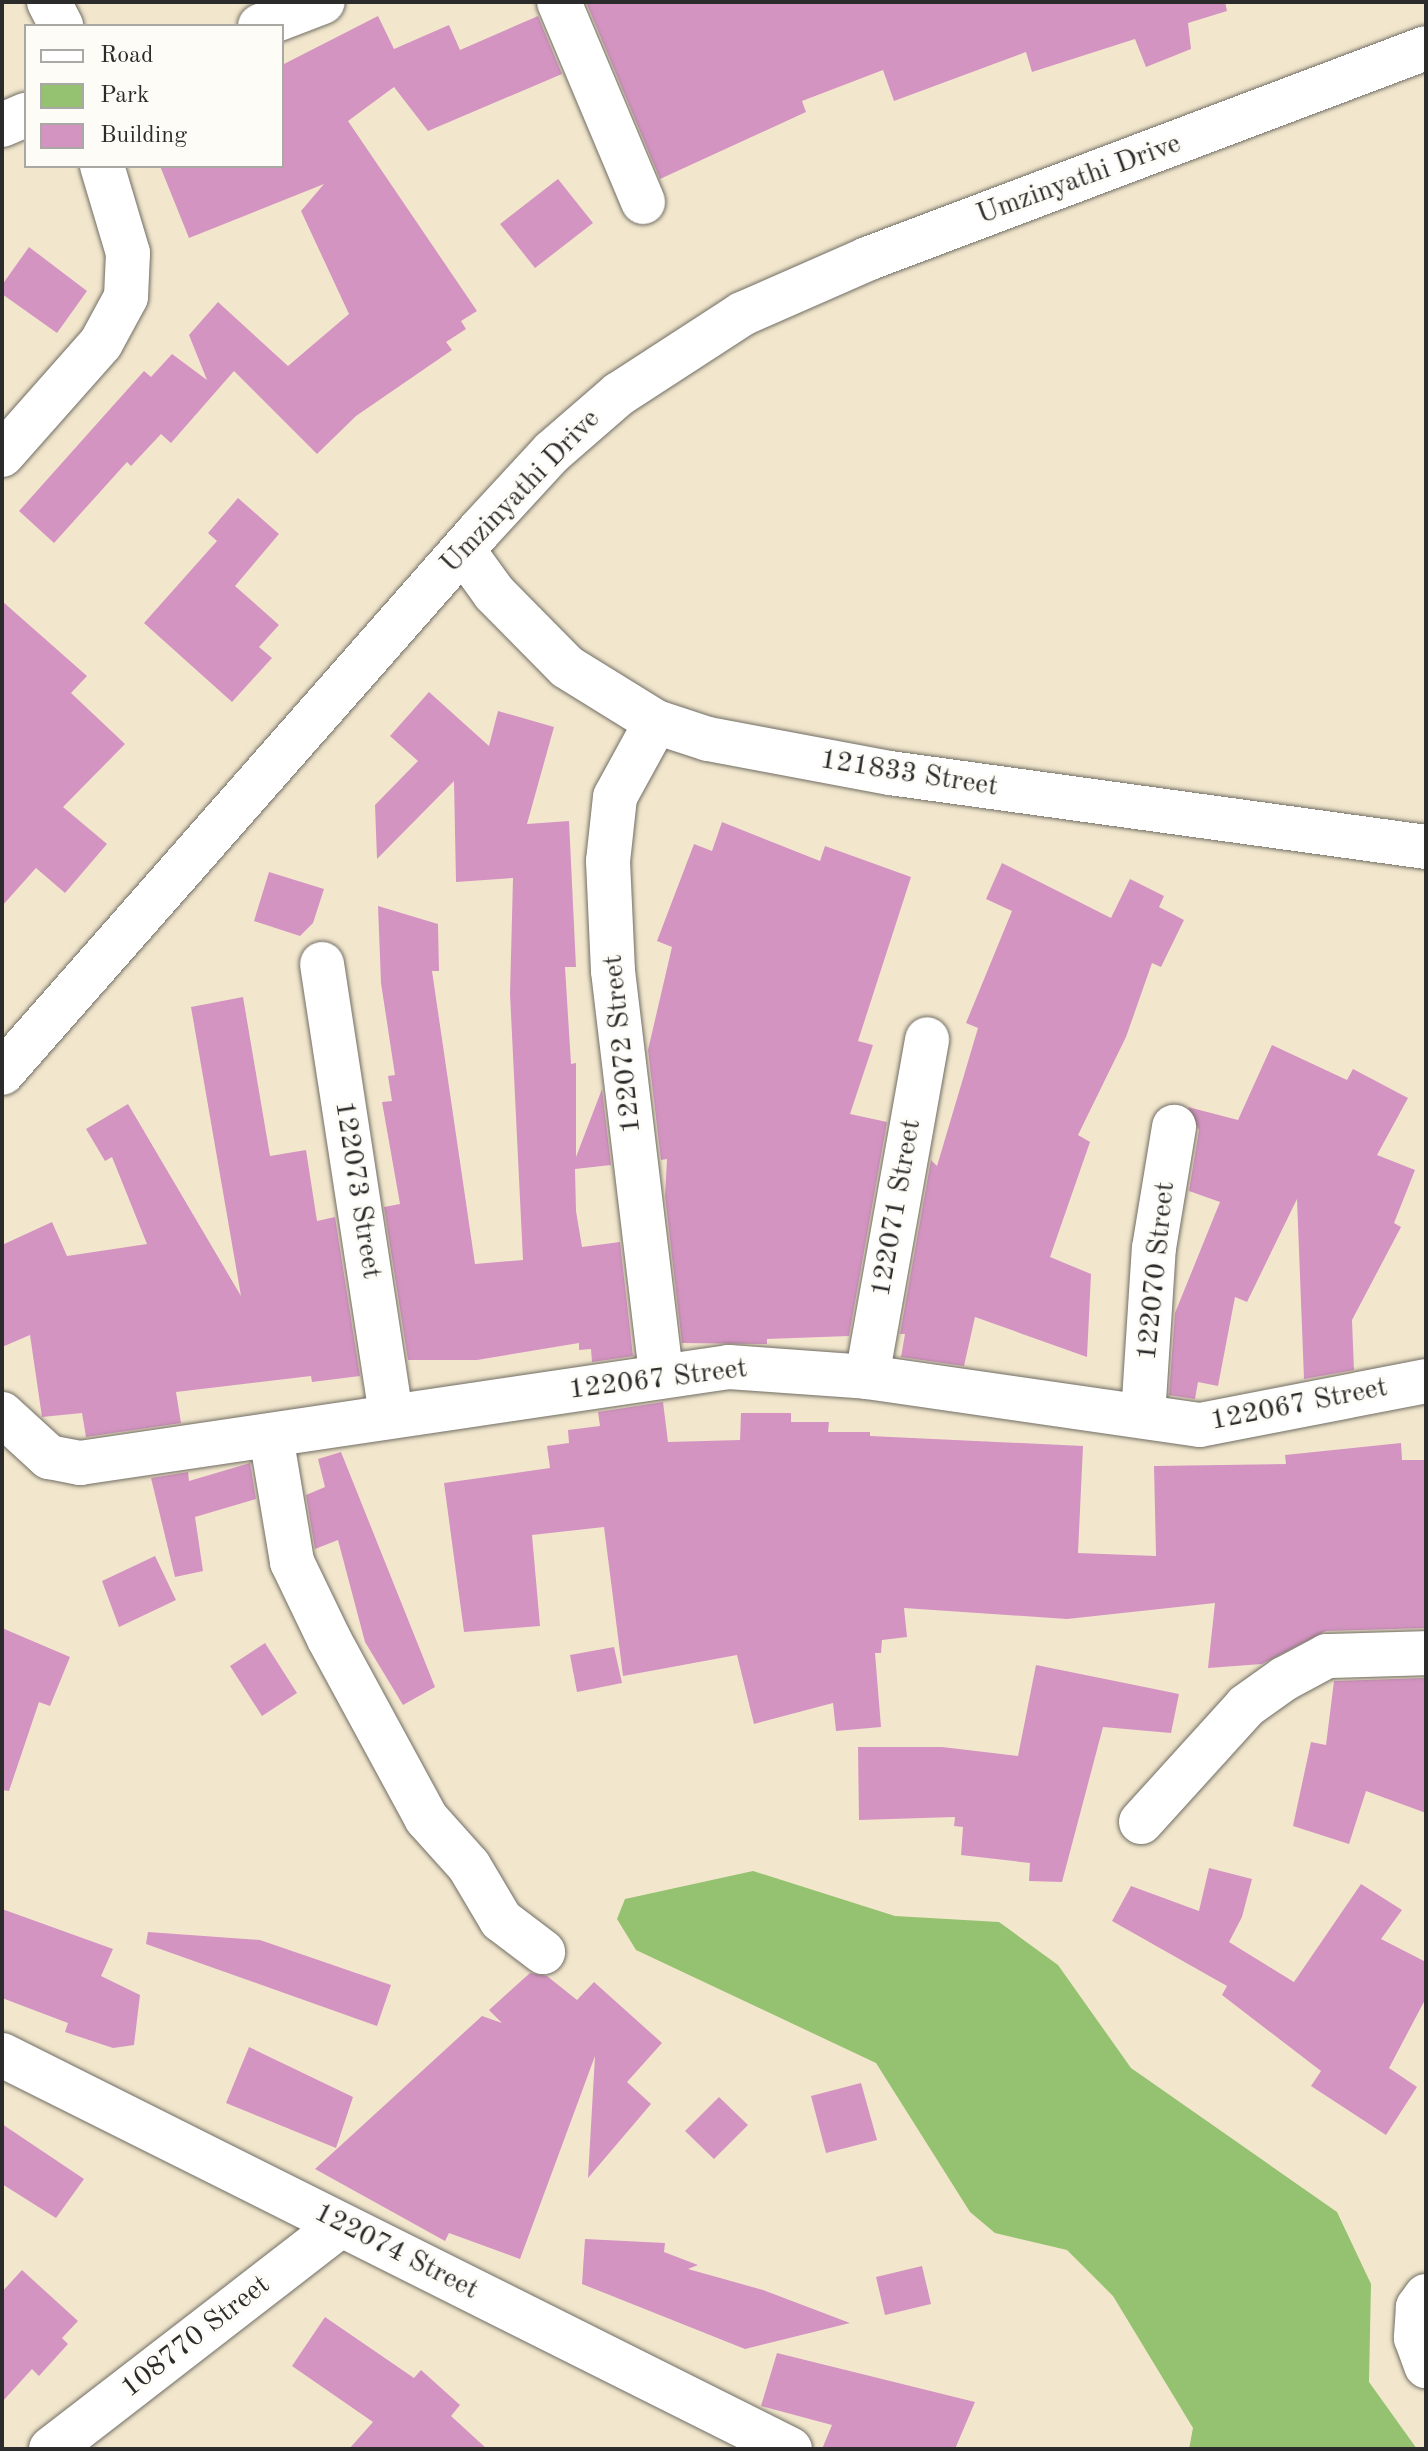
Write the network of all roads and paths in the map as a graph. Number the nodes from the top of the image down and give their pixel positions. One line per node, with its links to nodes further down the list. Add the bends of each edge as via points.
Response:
1 (49, 2): 4 (street)
2 (323, 2): 5 (street)
3 (559, 2): 10 (street)
4 (60, 24)
5 (265, 24)
6 (1426, 48): 12 (street, Umzinyathi Drive, via 867,259 742,314 619,394 552,452)
7 (24, 116): 8 (street)
8 (2, 125)
9 (103, 168): 11 (street, via 128,253 126,297 101,343)
10 (643, 202)
11 (2, 455)
12 (463, 550): 13 (street, 121833 Street, via 494,593 567,667); 17 (street, Umzinyathi Drive)
13 (656, 722): 14 (street, 121833 Street, via 708,739 890,773); 19 (street, 122072 Street, via 615,797 608,861 613,971)
14 (1426, 847)
15 (322, 964): 22 (street, 122073 Street)
16 (927, 1039): 20 (street, 122071 Street)
17 (2, 1073)
18 (1174, 1127): 23 (street, 122070 Street, via 1154,1248)
19 (661, 1376): 20 (street, 122067 Street, via 752,1367); 22 (street, 122067 Street)
20 (867, 1377): 23 (street, 122067 Street)
21 (1426, 1381): 23 (street, 122067 Street, via 1227,1423 1200,1425)
22 (391, 1416): 25 (street, 122067 Street)
23 (1143, 1416)
24 (8, 1434): 25 (street, 122067 Street, via 49,1457 80,1463)
25 (271, 1436): 28 (street, via 292,1562 329,1639 426,1818 469,1866 501,1920)
26 (1426, 1653): 27 (street, via 1327,1656 1259,1697)
27 (1141, 1822)
28 (543, 1952)
29 (2, 2055): 30 (street, 122074 Street)
30 (341, 2225): 33 (street, 108770 Street); 34 (street, 122074 Street)
31 (1426, 2296): 32 (street, via 1418,2307 1416,2338)
32 (1426, 2366)
33 (51, 2449)
34 (790, 2449)

